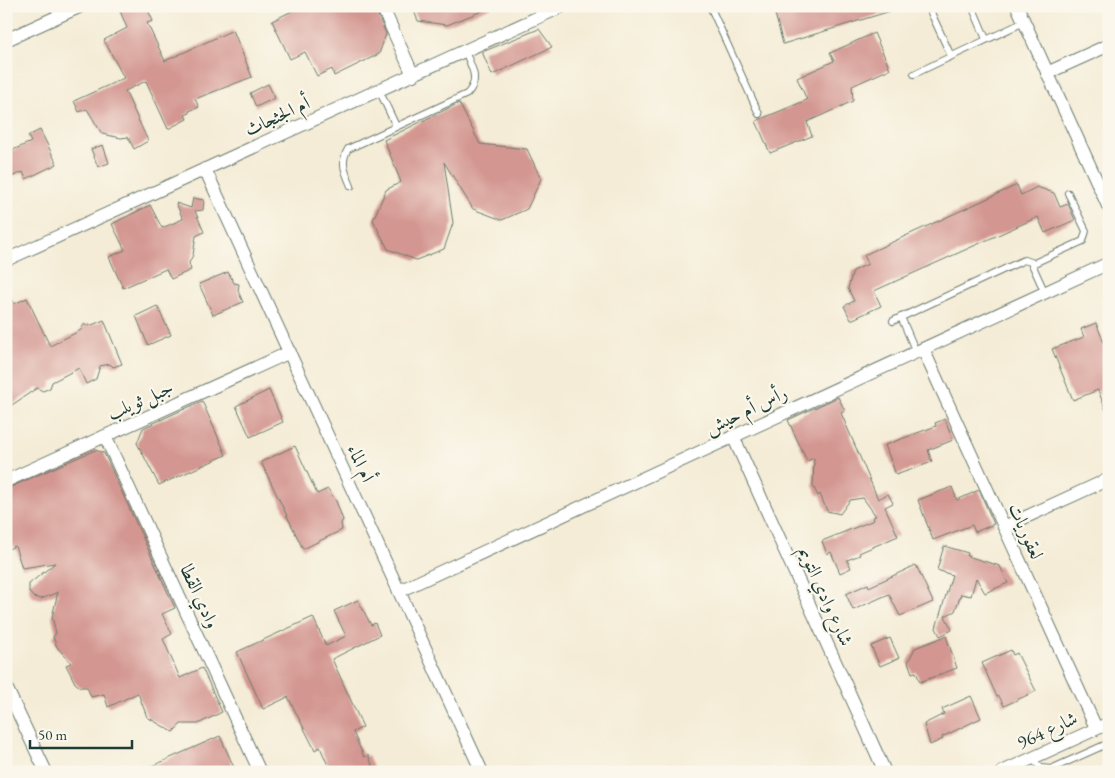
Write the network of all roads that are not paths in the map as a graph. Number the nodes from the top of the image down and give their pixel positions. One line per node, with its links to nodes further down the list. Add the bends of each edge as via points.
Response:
1 (81, 6): 10 (street)
2 (382, 6): 16 (street)
3 (563, 6): 12 (street, أم الجثجاث)
4 (710, 6): 18 (lane)
5 (928, 6): 13 (lane)
6 (972, 6): 9 (lane)
7 (1017, 6): 8 (street)
8 (1024, 22): 9 (lane); 14 (street)
9 (986, 39): 13 (lane)
10 (6, 40)
11 (1109, 45): 14 (street)
12 (464, 51): 16 (street, أم الجثجاث); 19 (lane, via 476,78 467,94)
13 (951, 56): 15 (lane)
14 (1047, 73): 23 (street)
15 (914, 74)
16 (413, 75): 17 (street, أم الجثجاث)
17 (379, 90): 19 (lane); 20 (street, أم الجثجاث)
18 (760, 114)
19 (396, 126): 21 (lane, via 348,149 343,157 343,166)
20 (205, 169): 24 (street, أم الجثجاث); 31 (street, أم الماء)
21 (351, 186)
22 (1068, 193): 26 (lane, via 1086,231 1083,241)
23 (1109, 208)
24 (6, 260)
25 (1109, 263): 27 (street, رأس أم حيش)
26 (1032, 264): 27 (lane); 28 (lane, via 1022,261)
27 (1045, 293): 30 (street, رأس أم حيش)
28 (901, 317): 29 (lane); 30 (lane)
29 (893, 321)
30 (919, 351): 33 (street, رأس أم حيش); 36 (street, لعقوريات)
31 (290, 352): 32 (street, جبل ثويلب); 37 (street, أم الماء)
32 (105, 436): 35 (street, جبل ثويلب); 45 (street, وادي القطا)
33 (733, 436): 37 (street, رأس أم حيش); 47 (street, شارع وادي التويم)
34 (1109, 479): 36 (street)
35 (6, 481)
36 (1004, 527): 40 (street, لعقوريات)
37 (399, 591): 46 (street, أم الماء)
38 (6, 687): 44 (street)
39 (1109, 723): 40 (street, شارع 964)
40 (1096, 728): 42 (street, شارع 964)
41 (1109, 743): 42 (lane, via 1051,769 1041,768)
42 (1031, 758): 48 (street, شارع 964)
43 (1109, 768): 49 (lane)
44 (46, 772)
45 (260, 772)
46 (482, 772)
47 (885, 772)
48 (1002, 772)
49 (1101, 772)

